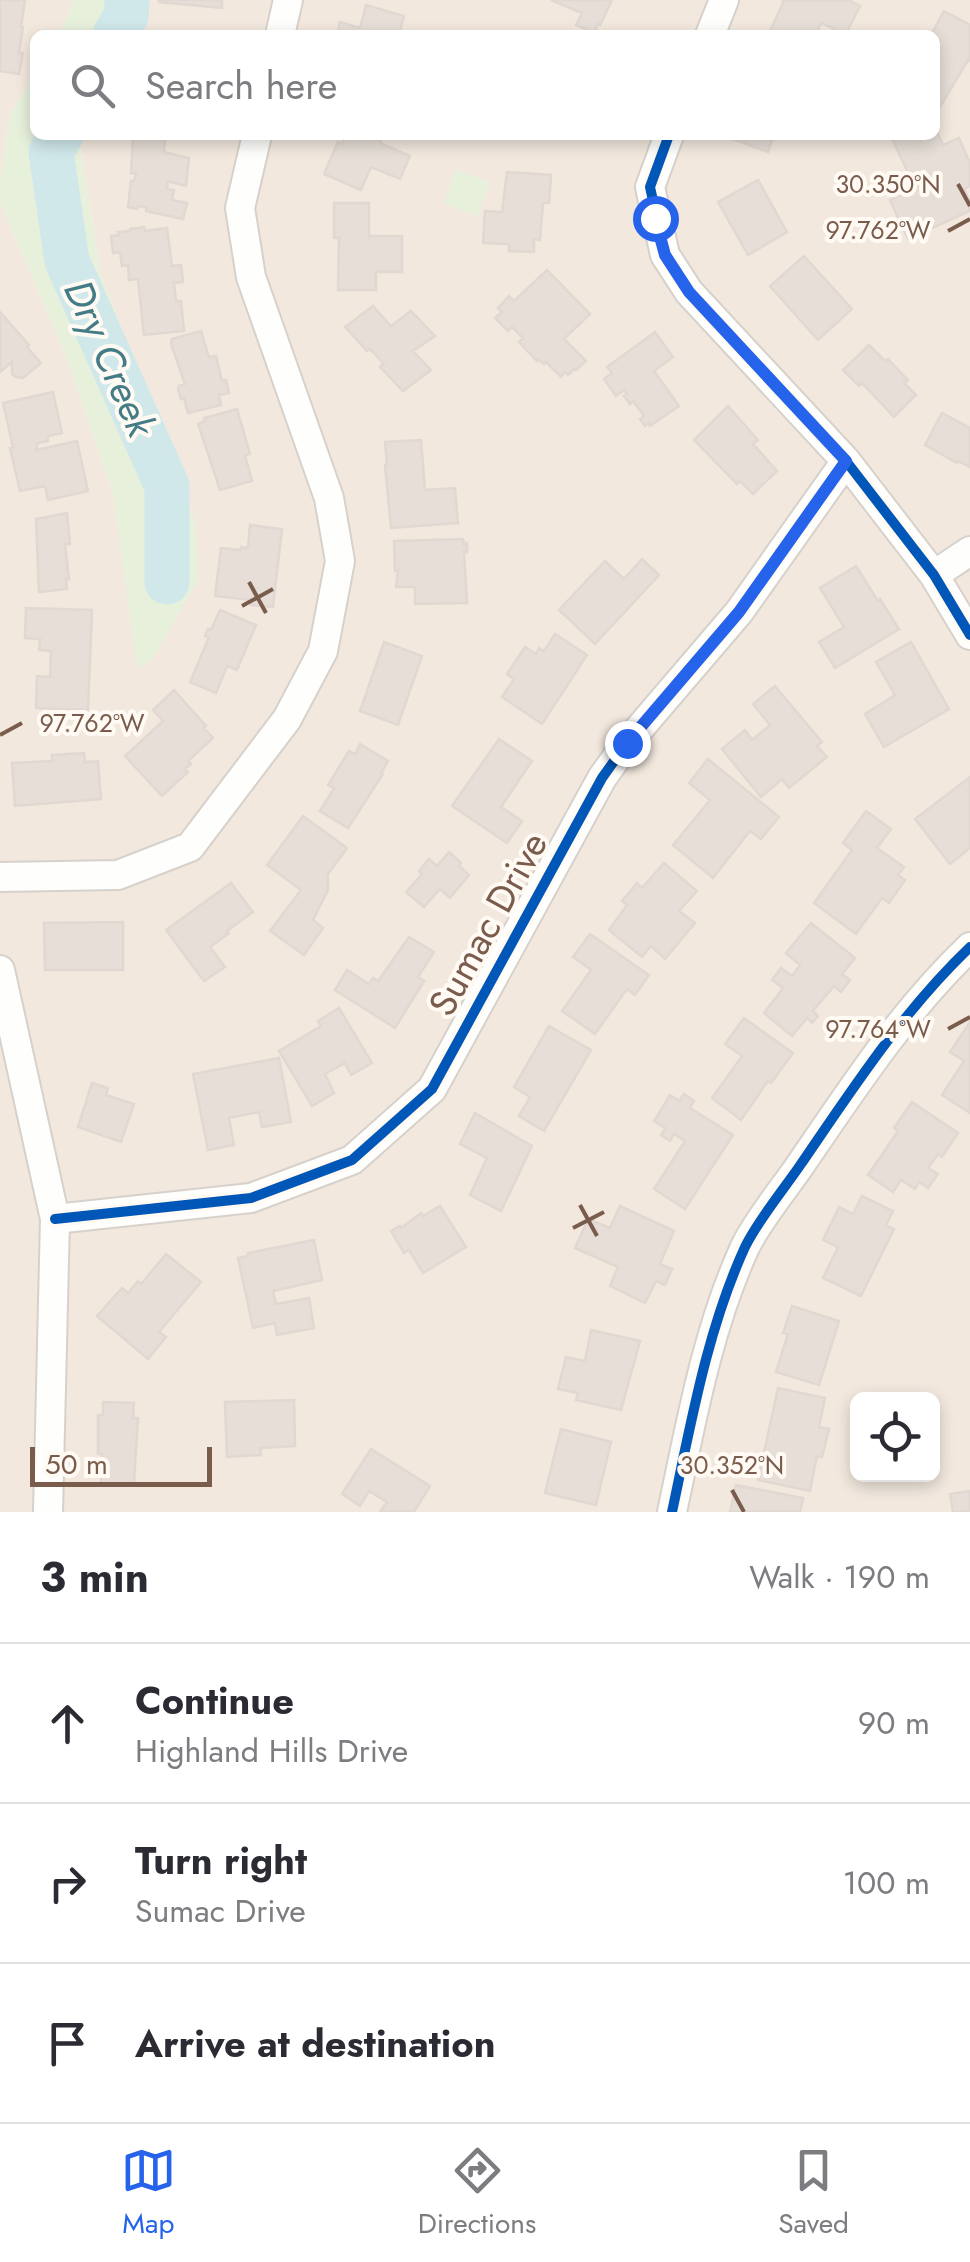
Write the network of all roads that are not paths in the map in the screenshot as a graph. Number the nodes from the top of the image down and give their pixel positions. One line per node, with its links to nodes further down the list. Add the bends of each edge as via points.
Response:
1 (288, 0): 3 (street)
2 (724, 0): 4 (street)
3 (281, 30)
4 (712, 30)
5 (256, 140): 11 (street, via 240,208 251,277 329,498 340,560 324,650 288,719 190,847 118,875)
6 (668, 140): 7 (street, via 650,187 665,255 689,292)
7 (846, 461): 9 (street); 14 (street, Sumac Drive, via 739,612 602,778 432,1088 352,1160 251,1198)
8 (970, 551): 9 (street)
9 (934, 575): 10 (street)
10 (970, 636)
11 (0, 877)
12 (970, 947): 16 (street, via 873,1058 746,1244 704,1368)
13 (0, 970): 14 (street)
14 (55, 1219): 15 (street)
15 (48, 1512)
16 (672, 1512)

